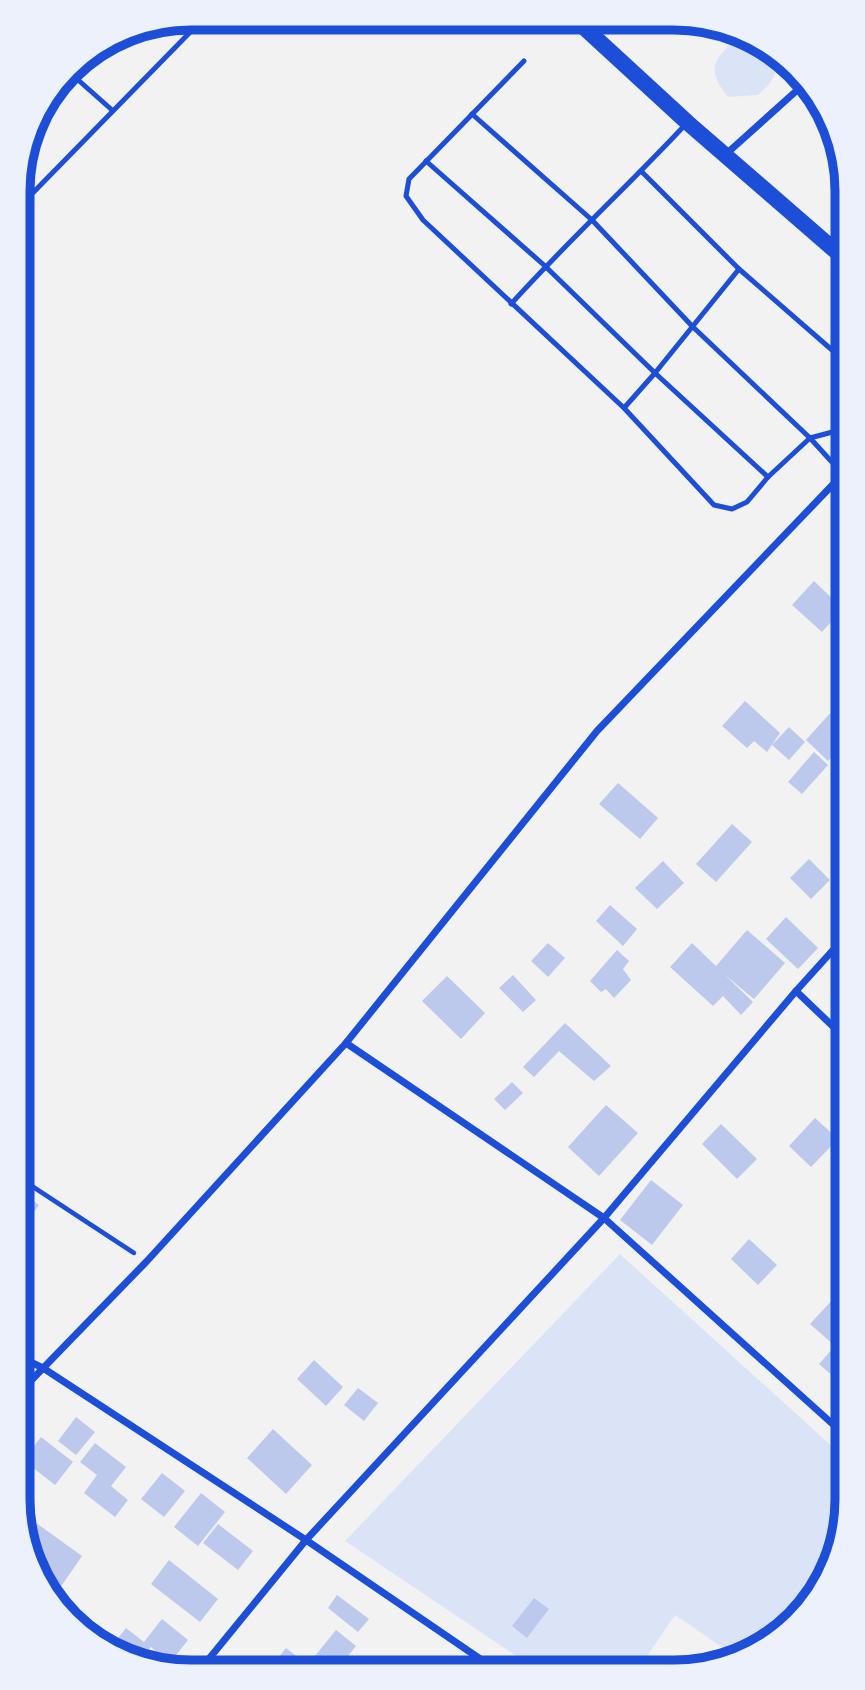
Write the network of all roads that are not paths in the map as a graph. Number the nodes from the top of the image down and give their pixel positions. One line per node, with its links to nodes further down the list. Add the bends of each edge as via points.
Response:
1 (192, 30): 6 (lane)
2 (587, 30): 8 (main road)
3 (524, 61): 7 (lane)
4 (76, 78): 6 (lane)
5 (798, 89): 9 (street)
6 (112, 110): 12 (lane)
7 (472, 114): 10 (lane); 13 (lane)
8 (688, 123): 9 (main road); 11 (lane)
9 (725, 155): 14 (main road)
10 (426, 161): 15 (lane); 17 (lane, via 409,180 406,196 423,220)
11 (642, 172): 13 (lane); 16 (lane)
12 (30, 196)
13 (592, 220): 15 (lane); 18 (lane)
14 (835, 251)
15 (545, 267): 17 (lane); 20 (lane)
16 (739, 269): 18 (lane); 19 (lane)
17 (511, 304): 21 (lane)
18 (693, 327): 20 (lane); 23 (lane)
19 (835, 353)
20 (655, 373): 21 (lane); 25 (lane)
21 (624, 408): 25 (lane, via 714,505 732,509 747,502)
22 (835, 431): 23 (lane)
23 (810, 438): 24 (lane); 25 (lane)
24 (835, 467)
25 (768, 477)
26 (835, 480): 30 (street, via 597,732)
27 (835, 949): 28 (street)
28 (796, 991): 29 (street); 31 (street)
29 (835, 1028)
30 (346, 1043): 31 (street); 33 (street)
31 (604, 1217): 35 (street); 36 (street)
32 (30, 1362): 33 (street)
33 (43, 1368): 34 (street); 36 (street)
34 (30, 1382)
35 (835, 1426)
36 (306, 1540): 37 (street); 38 (street)
37 (208, 1660)
38 (482, 1660)

